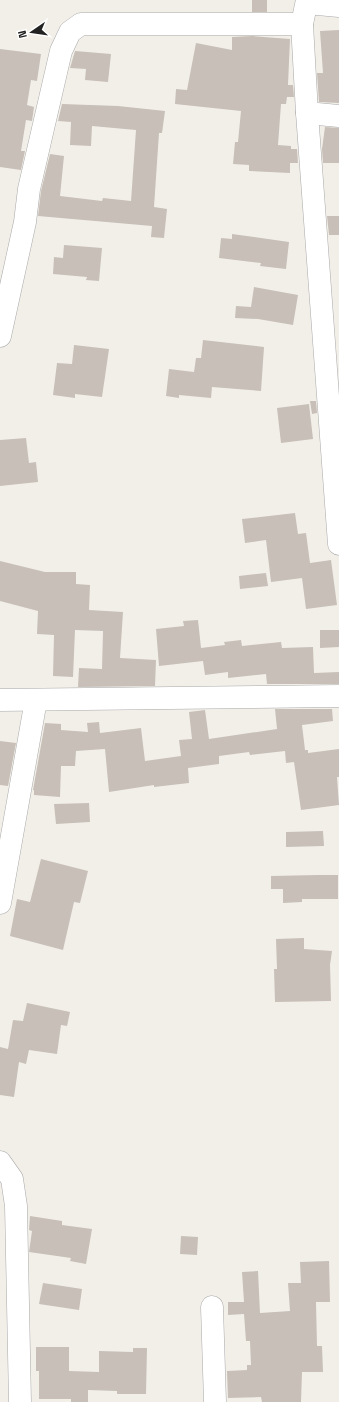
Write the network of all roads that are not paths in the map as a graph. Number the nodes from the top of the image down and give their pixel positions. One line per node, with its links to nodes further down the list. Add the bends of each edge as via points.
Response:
1 (307, 1): 2 (street); 3 (street)
2 (339, 6)
3 (302, 24): 4 (street); 6 (street, via 81,24 70,32 61,51 29,189 25,222)
4 (307, 113): 5 (street); 7 (street)
5 (339, 116)
6 (0, 336)
7 (339, 544)
8 (339, 696): 10 (street)
9 (0, 700): 10 (street)
10 (36, 700): 11 (street)
11 (0, 903)
12 (0, 1162): 14 (street, via 12,1179 16,1206)
13 (212, 1307): 15 (street)
14 (20, 1402)
15 (215, 1402)

